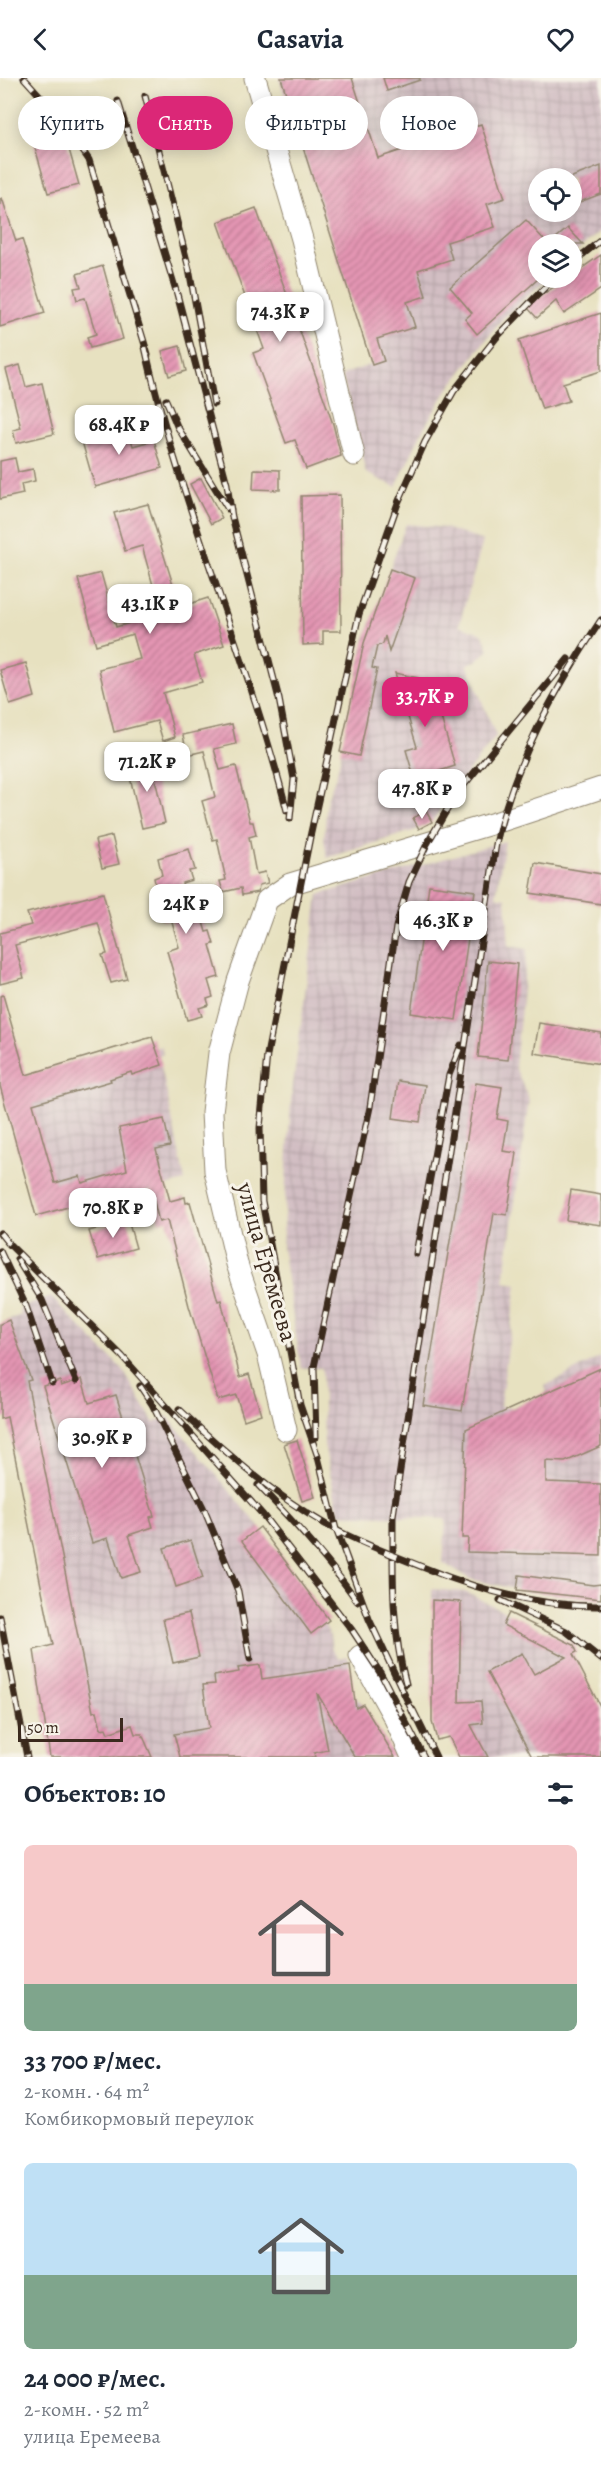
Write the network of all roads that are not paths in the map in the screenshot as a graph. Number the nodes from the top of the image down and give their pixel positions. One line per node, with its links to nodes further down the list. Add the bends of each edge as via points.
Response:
1 (255, 78): 2 (street, via 302,239)
2 (354, 455)
3 (601, 788): 4 (street, улица Еремеева, via 290,884 267,900 238,981 219,1053 212,1112 214,1171 237,1264 268,1354)
4 (286, 1430)
5 (360, 1656): 6 (street)
6 (412, 1757)

